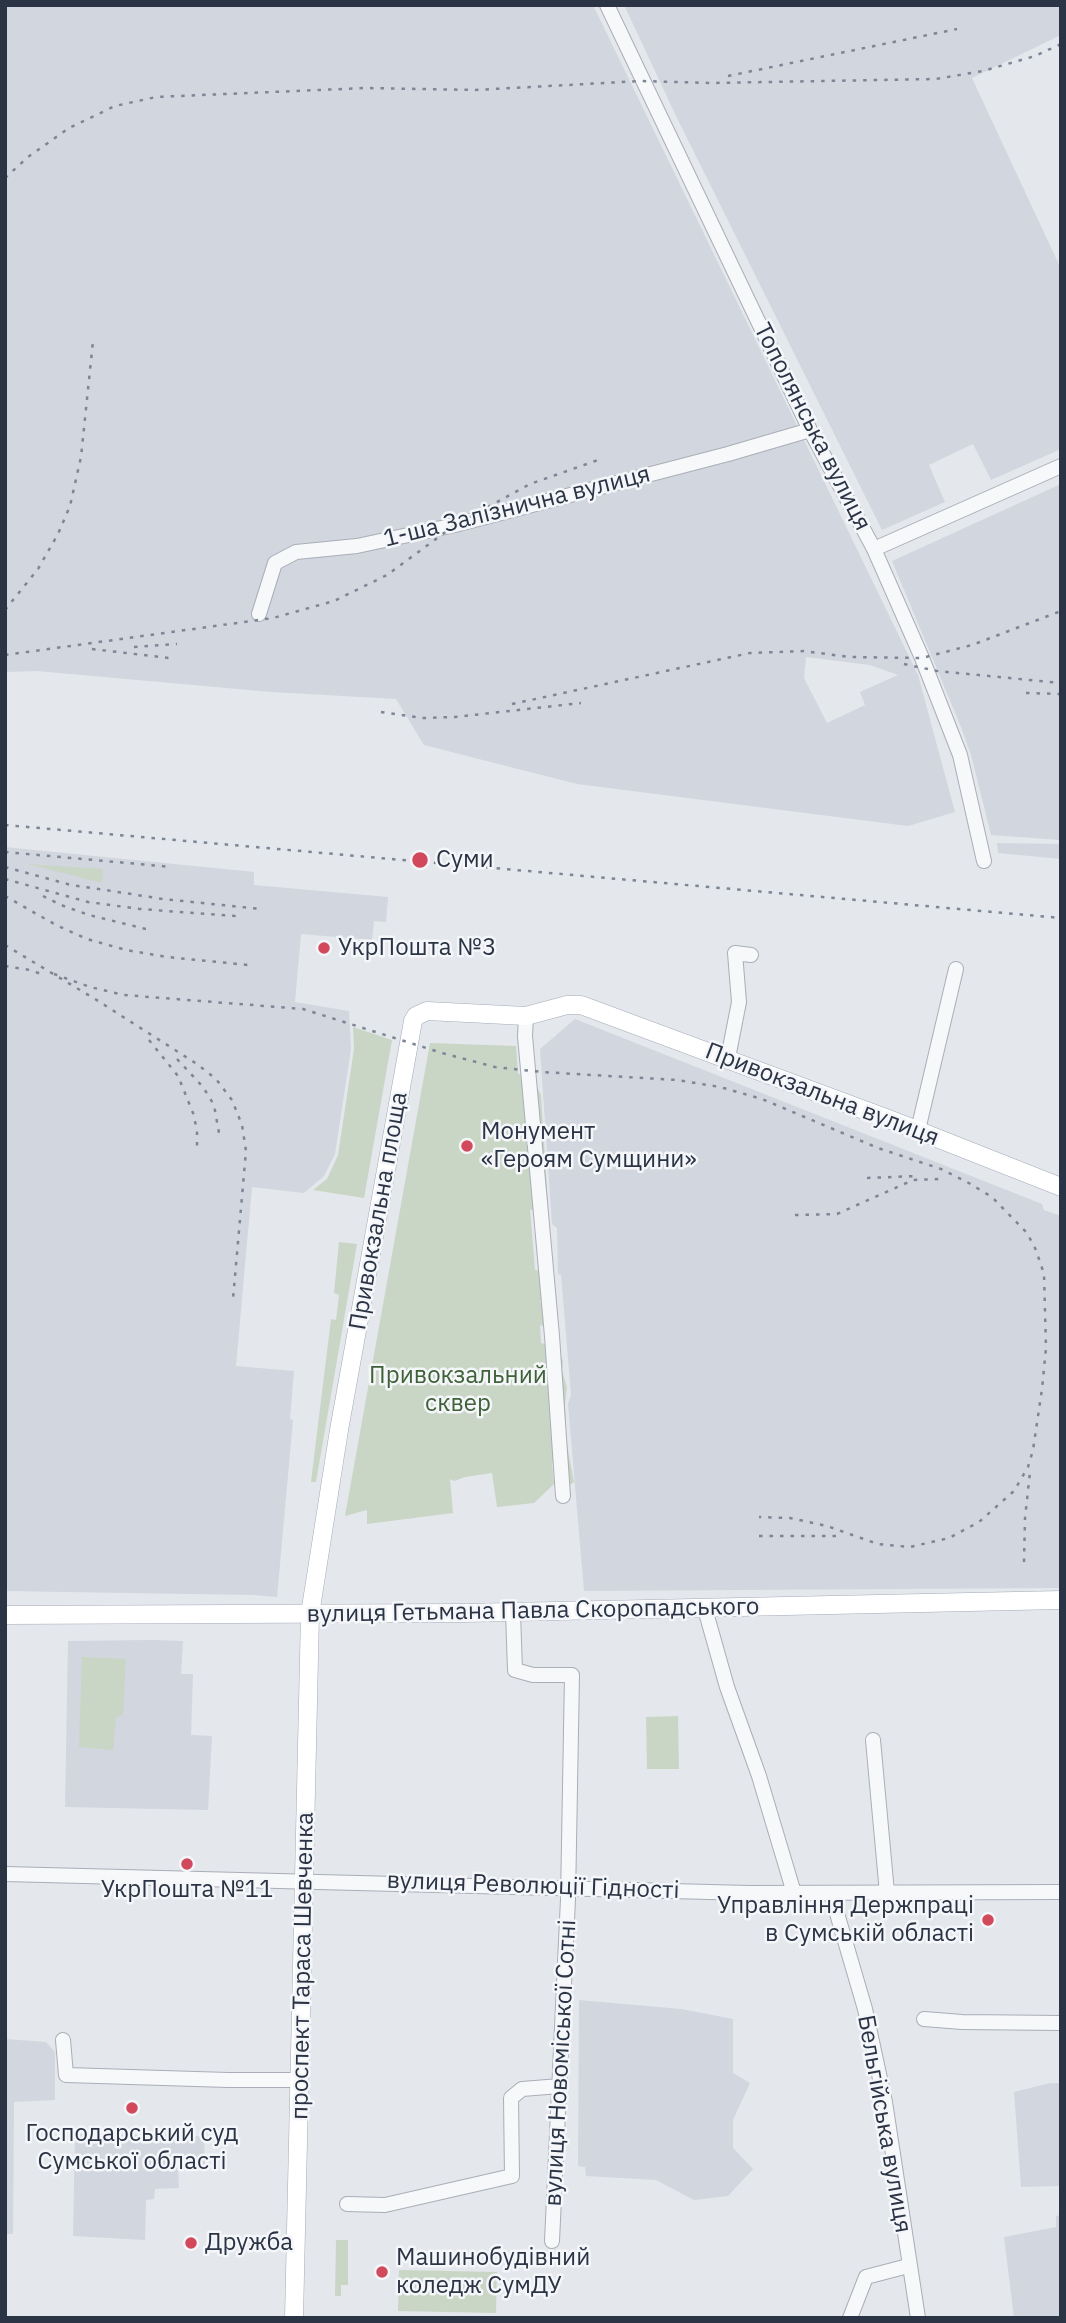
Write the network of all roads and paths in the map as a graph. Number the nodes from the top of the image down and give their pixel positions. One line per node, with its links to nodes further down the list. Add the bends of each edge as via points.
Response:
1 (607, 5): 2 (street, Тополянська вулиця)
2 (810, 430): 4 (street, Тополянська вулиця); 5 (street, 1-ша Залізнична вулиця, via 455,525 357,547 296,552 275,563)
3 (1061, 466): 4 (street)
4 (874, 550): 6 (street, Тополянська вулиця, via 960,755)
5 (259, 614)
6 (984, 861)
7 (751, 954): 11 (street, via 735,953 739,1002)
8 (956, 969): 12 (street)
9 (581, 1005): 10 (main road, Привокзальна площа); 11 (main road, Привокзальна вулиця)
10 (526, 1016): 14 (street); 18 (main road, Привокзальна площа, via 427,1011 413,1021)
11 (728, 1059): 12 (main road, Привокзальна вулиця)
12 (918, 1130): 13 (main road, Привокзальна вулиця)
13 (1061, 1187)
14 (563, 1496)
15 (1061, 1600): 16 (main road, вулиця Гетьмана Павла Скоропадського)
16 (705, 1609): 17 (main road, вулиця Гетьмана Павла Скоропадського); 25 (street)
17 (513, 1613): 18 (main road, вулиця Гетьмана Павла Скоропадського); 23 (street, вулиця Новоміської Сотні, via 515,1671 572,1675)
18 (310, 1614): 19 (main road, вулиця Гетьмана Павла Скоропадського); 22 (main road, проспект Тараса Шевченка)
19 (5, 1615)
20 (873, 1740): 27 (street)
21 (5, 1874): 22 (street, вулиця Революції Гідності)
22 (305, 1880): 23 (street, вулиця Революції Гідності); 31 (main road, проспект Тараса Шевченка)
23 (568, 1887): 25 (street, вулиця Революції Гідності); 32 (street, вулиця Новоміської Сотні)
24 (1061, 1892): 27 (street, вулиця Революції Гідності)
25 (794, 1893): 26 (street, вулиця Революції Гідності)
26 (831, 1893): 27 (street, вулиця Революції Гідності); 35 (street, Бельгійська вулиця, via 865,2010 885,2102)
27 (887, 1893)
28 (923, 2019): 29 (street)
29 (1061, 2023)
30 (63, 2040): 31 (street, via 66,2076)
31 (300, 2080): 36 (main road, проспект Тараса Шевченка)
32 (560, 2086): 33 (street, via 522,2089 511,2098 513,2176 385,2205); 34 (street, вулиця Новоміської Сотні)
33 (347, 2204)
34 (552, 2241)
35 (908, 2266): 37 (street, via 866,2277); 38 (street, Бельгійська вулиця)
36 (294, 2318)
37 (850, 2318)
38 (918, 2318)

